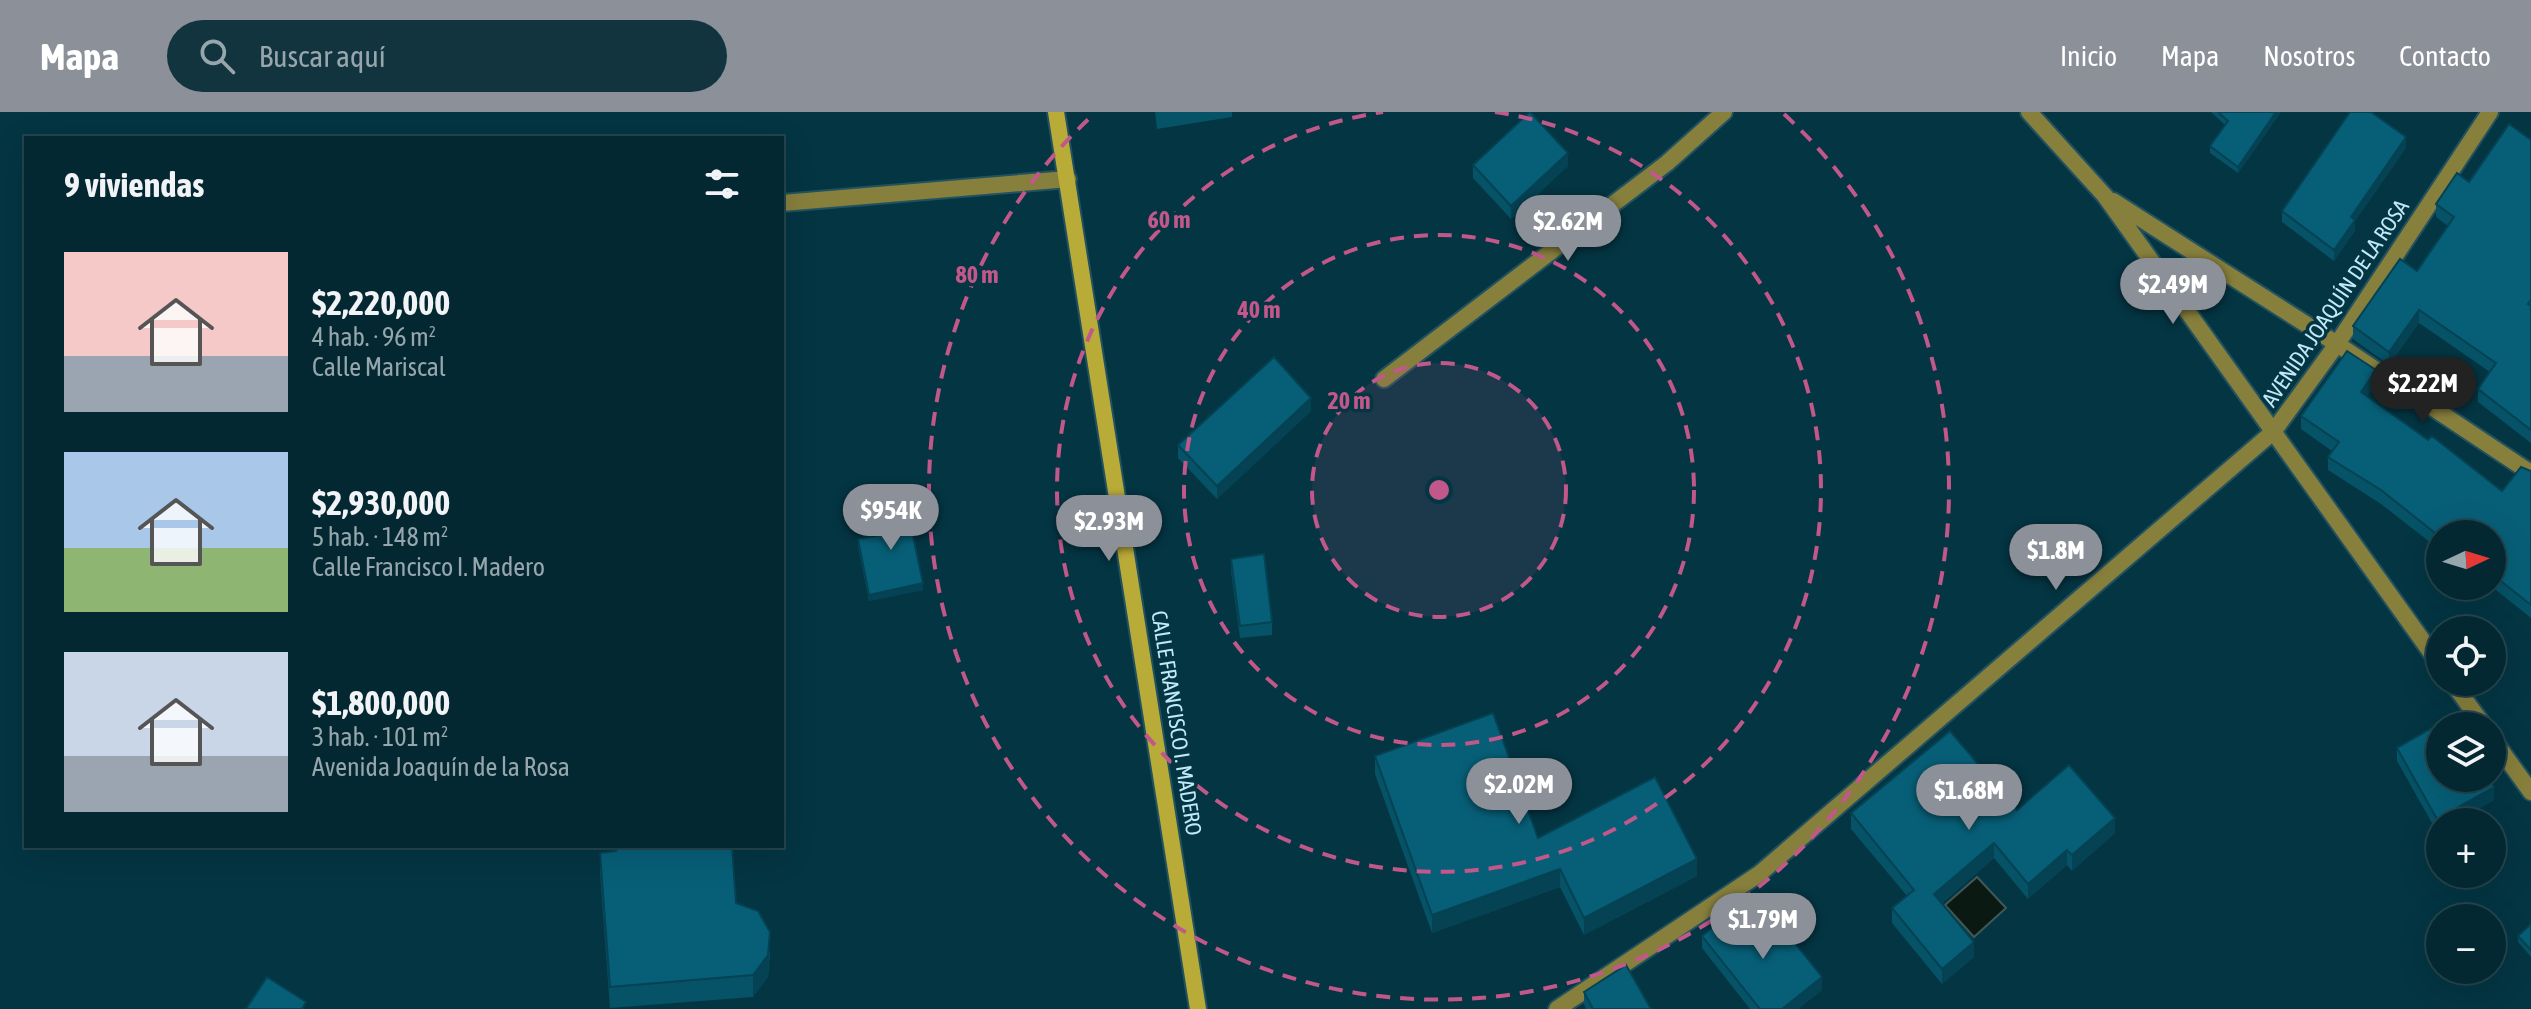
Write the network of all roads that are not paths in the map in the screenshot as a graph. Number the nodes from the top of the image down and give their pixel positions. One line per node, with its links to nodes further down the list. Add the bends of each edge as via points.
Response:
1 (1056, 112): 5 (main road, CALLE FRANCISCO I. MADERO)
2 (1724, 112): 9 (street, via 1667,163)
3 (2029, 112): 6 (street)
4 (2490, 112): 8 (street, AVENIDA JOAQUÍN DE LA ROSA)
5 (1068, 179): 7 (street); 15 (main road, CALLE FRANCISCO I. MADERO)
6 (2105, 196): 8 (street); 10 (street)
7 (784, 203)
8 (2337, 344): 10 (street, AVENIDA JOAQUÍN DE LA ROSA); 11 (street)
9 (1384, 379)
10 (2273, 432): 12 (street); 16 (street, AVENIDA JOAQUÍN DE LA ROSA, via 1759,874)
11 (2531, 473)
12 (2426, 645)
13 (2506, 757): 14 (street)
14 (2531, 792)
15 (1198, 1009)
16 (1557, 1009)

